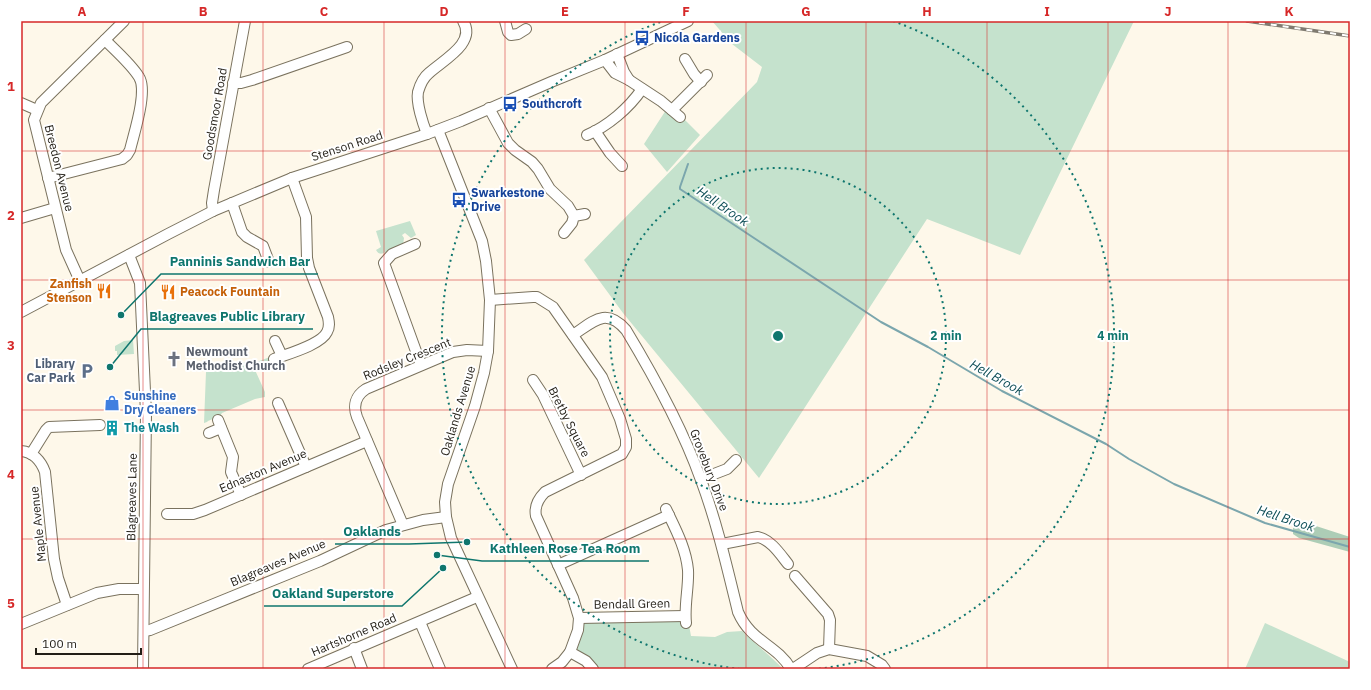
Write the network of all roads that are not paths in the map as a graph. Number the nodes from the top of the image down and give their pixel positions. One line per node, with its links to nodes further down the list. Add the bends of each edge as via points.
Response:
1 (124, 21): 8 (street, Breedon Avenue)
2 (245, 21): 14 (street, Goodsmoor Road)
3 (463, 21): 20 (street, via 467,27 462,44 428,74 418,93 421,115)
4 (504, 21): 7 (street, via 511,35)
5 (688, 21): 6 (street, Stenson Road)
6 (673, 24): 10 (street, Stenson Road)
7 (526, 29)
8 (105, 40): 18 (street, Breedon Avenue, via 41,103); 22 (street, via 140,77 143,87 130,150 122,159)
9 (347, 47): 14 (street, via 252,80)
10 (617, 54): 12 (street, Stenson Road); 13 (street)
11 (685, 59): 15 (street, via 694,74 704,78 676,113)
12 (605, 60): 13 (street, via 615,73); 17 (street, Stenson Road)
13 (629, 80): 15 (street)
14 (233, 83): 26 (street, Goodsmoor Road, via 214,190)
15 (642, 89): 21 (street, via 630,104 591,133)
16 (21, 103): 18 (street)
17 (489, 108): 19 (street, Stenson Road); 28 (street, via 508,143 532,162 550,189 568,206)
18 (37, 110): 22 (street, Breedon Avenue, via 34,120)
19 (438, 130): 20 (street, Stenson Road); 35 (street, Oaklands Avenue, via 482,242)
20 (428, 134): 23 (street, Stenson Road)
21 (622, 166)
22 (48, 178): 25 (street, Breedon Avenue)
23 (292, 178): 24 (street, Stenson Road); 38 (street, via 306,217 309,268 329,324 328,332 322,339 278,358)
24 (232, 203): 26 (street, Stenson Road); 33 (street, via 242,232 247,238 263,246)
25 (55, 208): 29 (street); 34 (street, Breedon Avenue, via 68,257)
26 (213, 211): 32 (street, Stenson Road)
27 (585, 214): 28 (street)
28 (574, 216): 30 (street)
29 (21, 218)
30 (564, 233)
31 (415, 244): 40 (street, via 392,254 384,263)
32 (129, 255): 34 (street, Stenson Road); 60 (street, Blagreaves Lane, via 140,283 143,338 146,413)
33 (269, 262)
34 (80, 281): 36 (street, Stenson Road)
35 (490, 300): 37 (street, via 537,297 553,307); 39 (street, Oaklands Avenue)
36 (21, 312)
37 (573, 335): 50 (street, via 602,377 626,439 626,447 622,454); 51 (street, Grovebury Drive, via 593,321 604,317 622,325 676,420)
38 (275, 341)
39 (488, 351): 40 (street, Rodsley Crescent, via 453,352); 54 (street, Oaklands Avenue, via 475,406 448,484)
40 (421, 365): 45 (street, Rodsley Crescent, via 366,389 358,396 354,408)
41 (533, 380): 50 (street, Bretby Square, via 543,395)
42 (278, 403): 49 (street)
43 (100, 425): 47 (street, via 49,427)
44 (209, 433): 52 (street, via 220,424 233,457 231,472)
45 (367, 440): 49 (street, Ednaston Avenue); 55 (street, Rodsley Crescent)
46 (21, 451): 47 (street)
47 (31, 454): 62 (street, Maple Avenue, via 39,459 45,472 54,559)
48 (736, 460): 51 (street, via 727,469)
49 (306, 467): 52 (street, Ednaston Avenue)
50 (581, 475): 58 (street, via 545,492 537,503 536,516)
51 (701, 479): 56 (street, Grovebury Drive)
52 (241, 495): 53 (street, Ednaston Avenue, via 192,514)
53 (167, 514)
54 (446, 517): 55 (street, Blagreaves Avenue); 61 (street, Oaklands Avenue, via 451,538)
55 (403, 525): 66 (street, Blagreaves Avenue)
56 (722, 544): 57 (street, via 762,538 774,547); 77 (street, Grovebury Drive, via 742,620 753,634 782,656)
57 (788, 564)
58 (558, 565): 63 (street); 63 (street, Bendall Green, via 668,512 686,553 686,619)
59 (795, 576): 68 (street, via 828,614)
60 (143, 589): 62 (street, via 97,592); 66 (street, Blagreaves Lane)
61 (477, 596): 64 (street, Hartshorne Road); 74 (street, Oaklands Avenue)
62 (68, 605): 65 (street)
63 (579, 618): 69 (street, via 578,630)
64 (420, 622): 67 (street, Hartshorne Road); 73 (street)
65 (21, 624)
66 (144, 631): 70 (street, Blagreaves Lane)
67 (354, 648): 71 (street, Hartshorne Road); 72 (street)
68 (829, 649): 77 (street, via 817,653); 78 (street, via 867,656)
69 (570, 652): 75 (street); 76 (street, via 586,661)
70 (143, 669)
71 (308, 669)
72 (362, 669)
73 (440, 669)
74 (512, 669)
75 (552, 669)
76 (593, 669)
77 (792, 669)
78 (885, 669)

